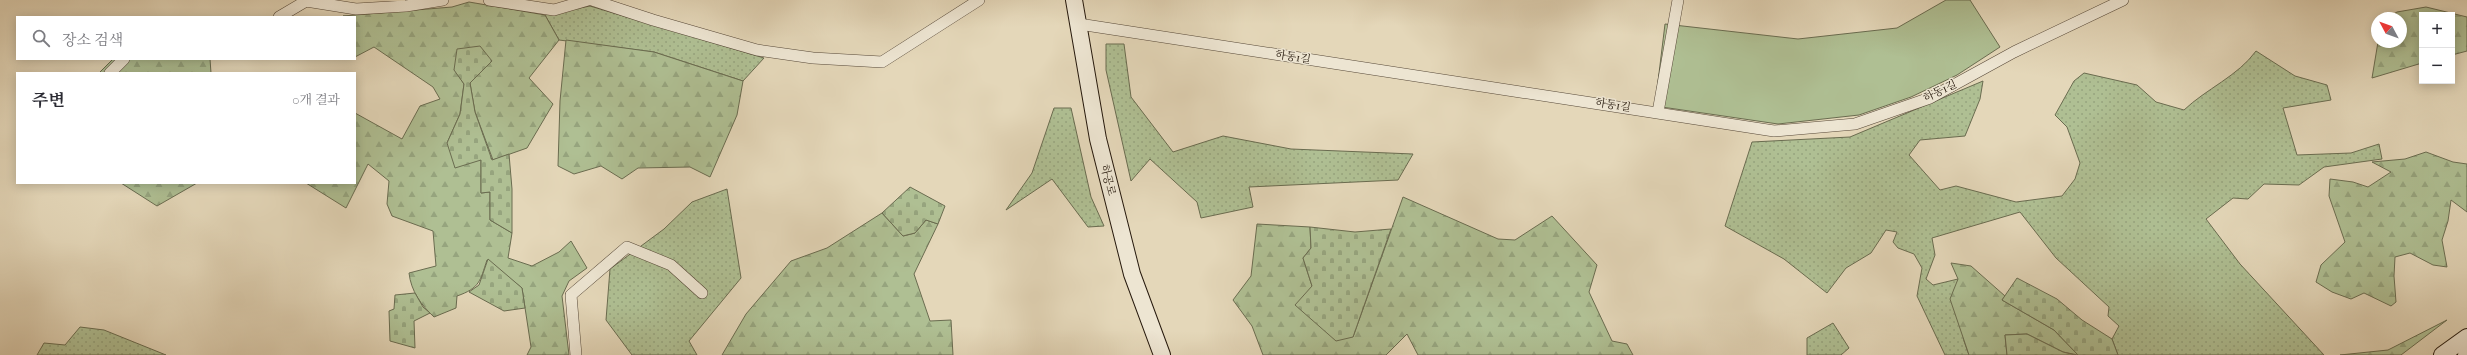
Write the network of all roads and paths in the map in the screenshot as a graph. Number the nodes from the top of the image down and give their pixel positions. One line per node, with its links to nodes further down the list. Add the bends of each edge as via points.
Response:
1 (443, 0): 9 (street, via 406,6 356,9 306,1)
2 (489, 0): 3 (street, via 554,10)
3 (588, 0)
4 (592, 0): 5 (street, via 757,50 813,58 882,62)
5 (979, 0)
6 (1074, 0): 10 (main road, 하공로)
7 (1678, 0): 13 (street)
8 (2123, 0): 13 (street, 하동1길, via 2014,52 1930,98 1855,124 1774,131)
9 (280, 16)
10 (1079, 24): 13 (street, 하동1길); 17 (main road, 하공로, via 1098,139 1132,274)
11 (123, 60): 12 (street)
12 (111, 72)
13 (1658, 112)
14 (702, 293): 16 (street, via 671,265 627,247 571,295)
15 (2467, 337): 18 (main road)
16 (576, 355)
17 (1162, 355)
18 (2442, 355)

